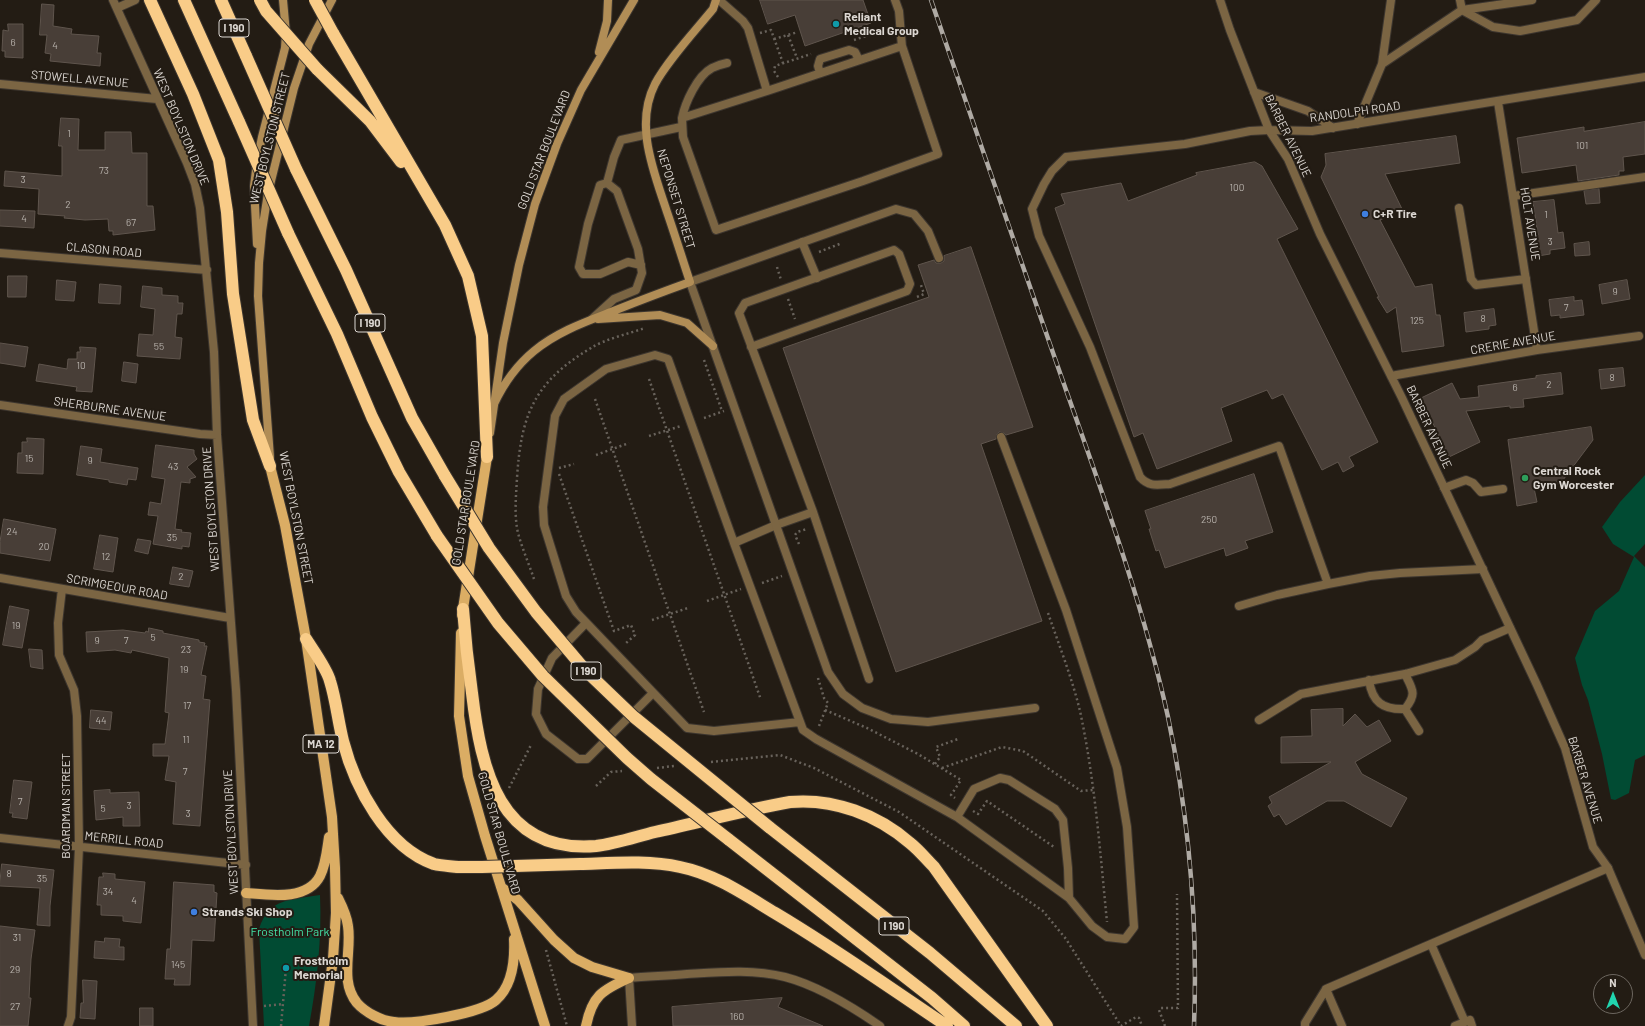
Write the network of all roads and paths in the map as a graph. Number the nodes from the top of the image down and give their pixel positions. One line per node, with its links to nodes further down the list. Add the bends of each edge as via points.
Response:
1 (113, 0): 19 (street, WEST BOYLSTON DRIVE)
2 (135, 0): 19 (street)
3 (150, 0): 88 (highway, via 199,108 219,160 228,212 233,294 253,420)
4 (221, 0): 170 (highway, I 190, bridge, via 296,169 346,270 412,418 489,548 536,612 586,671 634,717 769,828 930,953)
5 (260, 0): 48 (highway, bridge, via 266,11 317,69 370,121)
6 (282, 0): 54 (main road, via 285,48 262,137 254,186)
7 (315, 0): 48 (highway, bridge)
8 (332, 0): 54 (main road, WEST BOYLSTON STREET / MA 12, via 309,44 294,88 268,193)
9 (608, 0): 31 (main road, via 607,21)
10 (634, 0): 31 (main road, GOLD STAR BOULEVARD)
11 (718, 0): 35 (street, via 748,28); 43 (main road, NEPONSET STREET, via 654,86 646,122)
12 (895, 0): 25 (street, via 899,11)
13 (1220, 0): 36 (street, BARBER AVENUE)
14 (1390, 0): 30 (street)
15 (1460, 0): 20 (street)
16 (1532, 0): 20 (street)
17 (1596, 0): 20 (street, via 1577,20 1520,31 1493,26)
18 (186, 5): 169 (highway, I 190, bridge, via 372,417 437,536 498,623 543,676 626,758 932,998)
19 (117, 8): 37 (street, WEST BOYLSTON DRIVE)
20 (1462, 10): 30 (street)
21 (798, 32): 23 (path)
22 (760, 33): 24 (path, via 771,30)
23 (788, 35): 24 (path); 26 (path)
24 (774, 39): 29 (path)
25 (902, 48): 27 (street); 39 (street, via 938,154 863,181 716,230 685,146)
26 (797, 58)
27 (859, 60): 32 (street); 32 (street, via 855,52 849,50 820,58)
28 (727, 63): 39 (street, via 706,72 689,95)
29 (783, 63)
30 (1382, 64): 40 (street)
31 (595, 66): 73 (main road, GOLD STAR BOULEVARD, via 581,90 557,144 535,204 519,265)
32 (820, 74): 35 (street)
33 (1645, 77): 38 (street, RANDOLPH ROAD)
34 (0, 84): 37 (street, STOWELL AVENUE)
35 (767, 91): 39 (street)
36 (1254, 92): 41 (street, via 1308,111); 42 (street, BARBER AVENUE)
37 (157, 98): 57 (street, WEST BOYLSTON DRIVE, via 195,184)
38 (1498, 102): 40 (street, RANDOLPH ROAD); 46 (street, HOLT AVENUE)
39 (682, 123): 43 (street)
40 (1357, 124): 41 (street, RANDOLPH ROAD)
41 (1333, 128): 42 (street, RANDOLPH ROAD, via 1312,131)
42 (1269, 130): 70 (street, BARBER AVENUE, via 1288,160 1320,234); 100 (street, RANDOLPH ROAD, via 1250,131 1185,144 1066,157 1044,184 1032,209 1039,236 1090,347 1140,477 1145,483 1170,484 1279,446)
43 (647, 135): 45 (street, via 621,140); 60 (main road, NEPONSET STREET, via 649,157)
44 (1645, 177): 46 (street)
45 (607, 183): 55 (street, via 617,192 638,249); 55 (street, via 600,185 579,267 583,274 600,274 628,262)
46 (1513, 196): 59 (street, HOLT AVENUE)
47 (1459, 208): 59 (street, via 1473,283 1476,285)
48 (445, 225): 86 (highway, via 468,276 482,336)
49 (802, 242): 53 (street, via 896,209 914,214 928,232); 58 (street); 60 (street)
50 (842, 244): 51 (path)
51 (819, 252)
52 (0, 253): 57 (street, CLASON ROAD)
53 (939, 258)
54 (259, 262): 88 (main road, WEST BOYLSTON STREET / MA 12, via 259,312)
55 (641, 265): 64 (street, via 642,273 636,290 614,299)
56 (777, 267): 61 (path)
57 (207, 270): 80 (street, WEST BOYLSTON DRIVE)
58 (817, 278): 67 (street, via 745,303 739,313); 67 (street, via 894,250 899,254 910,284 907,291)
59 (1526, 279): 68 (street, HOLT AVENUE)
60 (690, 282): 64 (main road); 66 (street)
61 (782, 282)
62 (788, 299): 63 (path)
63 (795, 319)
64 (592, 320): 66 (main road, via 660,314 688,323); 73 (main road, via 558,335 536,350 513,373)
65 (1639, 336): 68 (street, CRERIE AVENUE)
66 (713, 346): 92 (street)
67 (751, 347): 91 (street)
68 (1537, 350): 70 (street, CRERIE AVENUE)
69 (704, 360): 75 (path)
70 (1391, 376): 89 (street, BARBER AVENUE)
71 (649, 379): 79 (path)
72 (595, 399): 84 (path)
73 (494, 404): 86 (main road, GOLD STAR BOULEVARD)
74 (0, 405): 80 (street, SHERBURNE AVENUE)
75 (722, 411): 76 (path); 77 (path)
76 (704, 418)
77 (726, 418)
78 (685, 424): 79 (path)
79 (668, 430): 81 (path); 103 (path)
80 (218, 435): 110 (street, WEST BOYLSTON DRIVE)
81 (649, 436)
82 (1001, 437): 147 (street, via 1066,610 1117,768 1127,827 1134,927 1125,939 1107,937 1092,926)
83 (629, 443): 84 (path)
84 (612, 450): 85 (path); 109 (path)
85 (596, 455)
86 (486, 457): 107 (main road, GOLD STAR BOULEVARD)
87 (574, 464): 115 (path, via 557,469 614,631 631,625 635,635)
88 (270, 466): 114 (main road, WEST BOYLSTON STREET / MA 12, via 285,525)
89 (1444, 488): 90 (street, via 1466,480 1473,483 1481,492); 96 (street, BARBER AVENUE)
90 (1503, 489)
91 (813, 512): 92 (street); 117 (street)
92 (776, 524): 94 (street); 121 (street, via 828,672 843,694 862,708 891,719 928,722)
93 (806, 529): 95 (path, via 797,532)
94 (734, 543): 112 (street, via 668,359 655,354 606,369 564,399 555,416 543,507 544,525 566,596); 126 (street)
95 (798, 544)
96 (1482, 569): 100 (street, via 1400,573); 113 (street, BARBER AVENUE)
97 (782, 576): 99 (path)
98 (0, 578): 101 (street, SCRIMGEOUR ROAD)
99 (762, 583)
100 (1328, 584): 105 (street)
101 (62, 589): 110 (street, SCRIMGEOUR ROAD); 140 (street, BOARDMAN STREET, via 58,641 59,655 74,690 77,716)
102 (743, 589): 103 (path)
103 (725, 595): 104 (path); 120 (path)
104 (707, 601)
105 (1239, 606)
106 (688, 608): 109 (path)
107 (463, 609): 143 (main road, GOLD STAR BOULEVARD, via 459,671 460,727 471,790); 171 (highway, via 475,721 486,767 501,803 527,830 562,844 597,846 790,802 816,801 858,812 903,836 930,863)
108 (1048, 613): 133 (path, via 1080,710)
109 (670, 614): 111 (path); 124 (path)
110 (230, 618): 141 (street, WEST BOYLSTON DRIVE)
111 (652, 620)
112 (586, 623): 119 (street); 119 (street, via 552,658 538,689 536,714 546,734 578,759 587,759)
113 (1510, 628): 116 (street, via 1482,640 1455,660); 142 (street, BARBER AVENUE, via 1565,748 1593,847)
114 (306, 639): 136 (main road, WEST BOYLSTON STREET / MA 12); 168 (highway, bridge, via 330,680 343,741 367,803 389,831 417,855 434,864 458,866 658,864 692,870 718,880 828,945)
115 (625, 644)
116 (1406, 674): 118 (street); 122 (street, via 1413,690 1412,699)
117 (869, 679)
118 (1369, 680): 122 (street, via 1370,692 1378,702 1392,710); 125 (street, via 1301,694)
119 (653, 693): 126 (street, via 687,728 714,731)
120 (762, 700)
121 (1035, 708)
122 (1405, 709): 127 (street)
123 (825, 710): 130 (path, via 867,728)
124 (704, 712)
125 (1259, 720)
126 (800, 722): 137 (street, via 803,730 816,739)
127 (1419, 731)
128 (958, 739): 130 (path, via 936,747 940,757)
129 (531, 745): 132 (path)
130 (935, 764): 131 (path)
131 (941, 768): 133 (path, via 1002,747 1023,751 1081,791); 134 (path, via 961,780 951,796)
132 (508, 790)
133 (1093, 790): 148 (path)
134 (955, 798)
135 (973, 811): 139 (path, via 978,814 988,801)
136 (332, 817): 144 (main road, WEST BOYLSTON STREET / MA 12); 145 (main road, via 324,866 311,887 299,893)
137 (957, 817): 147 (street); 147 (street, via 974,789 1000,778 1009,780 1055,809 1063,820)
138 (0, 838): 140 (street, MERRILL ROAD)
139 (1054, 846)
140 (79, 847): 141 (street, MERRILL ROAD); 159 (street, BOARDMAN STREET, via 71,1017)
141 (246, 865): 145 (street, WEST BOYLSTON DRIVE)
142 (1608, 868): 151 (street); 152 (street, BARBER AVENUE)
143 (501, 887): 149 (main road, GOLD STAR BOULEVARD); 150 (main road, via 518,900)
144 (336, 890): 149 (main road, via 348,926 348,978 353,998 372,1014 392,1022 404,1023 462,1014 486,1007 496,1001 508,983 513,965 515,950); 162 (main road, WEST BOYLSTON STREET / MA 12, via 333,960)
145 (246, 894): 160 (street, WEST BOYLSTON DRIVE)
146 (1177, 894): 172 (path, via 1178,1008 1160,1008)
147 (1069, 898)
148 (1107, 922)
149 (512, 923): 163 (main road, GOLD STAR BOULEVARD)
150 (540, 925): 154 (main road, via 574,958 592,967); 164 (path)
151 (1431, 944): 155 (street); 158 (street)
152 (1645, 954)
153 (286, 968): 156 (path)
154 (629, 978): 165 (main road, via 598,996 589,1010); 166 (street); 167 (street, via 720,972 756,972 786,977 815,989)
155 (1326, 989): 173 (street); 174 (street)
156 (283, 1004): 157 (path); 161 (path)
157 (264, 1006)
158 (1469, 1024): 175 (street)
159 (68, 1026)
160 (253, 1026)
161 (281, 1026)
162 (324, 1026)
163 (545, 1026)
164 (568, 1026)
165 (586, 1026)
166 (632, 1026)
167 (880, 1026)
168 (948, 1026)
169 (964, 1026)
170 (1016, 1026)
171 (1047, 1026)
172 (1165, 1026)
173 (1305, 1026)
174 (1342, 1026)
175 (1455, 1026)

